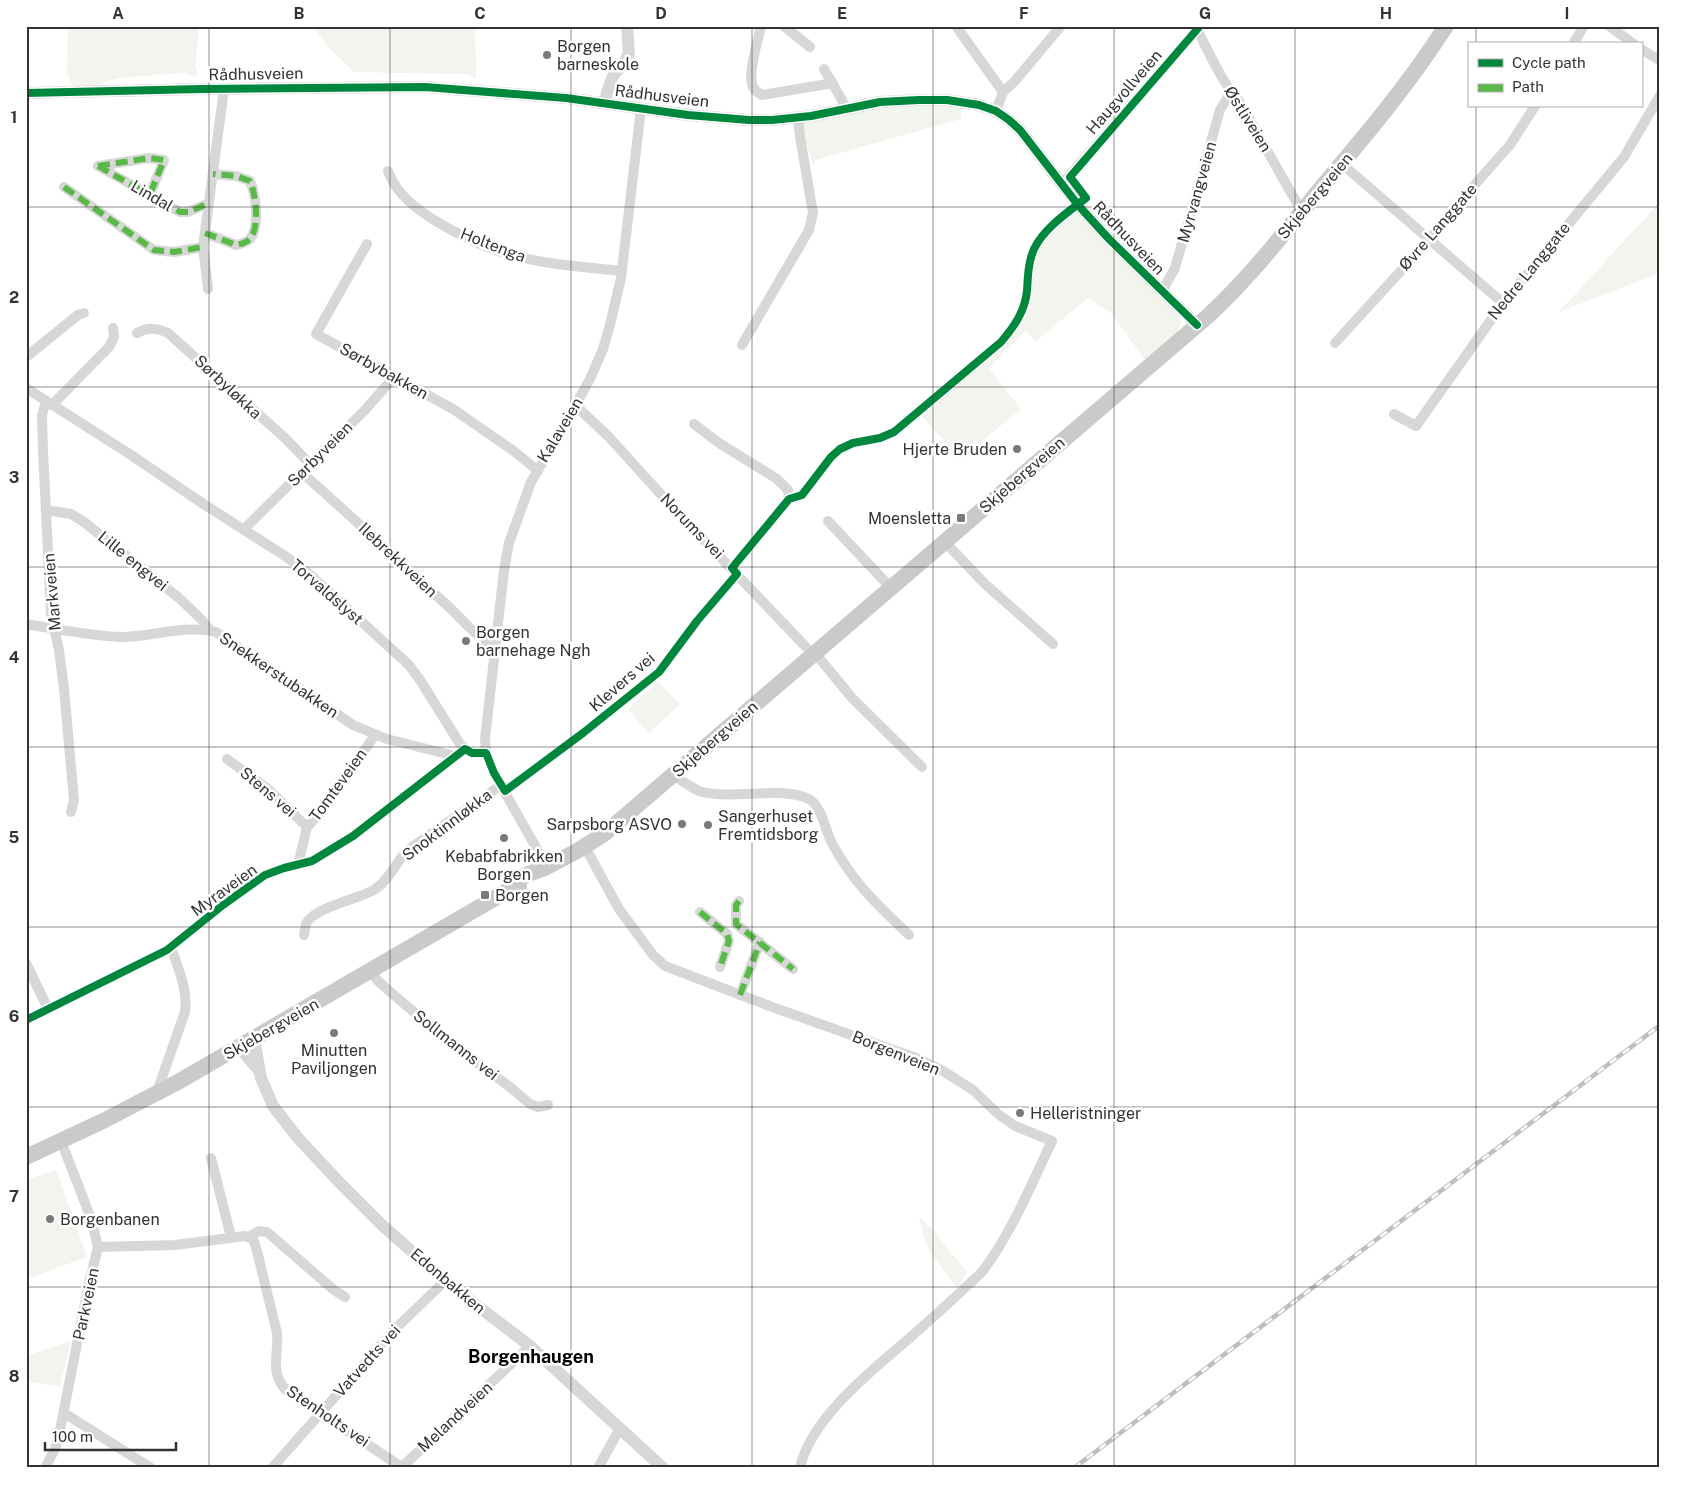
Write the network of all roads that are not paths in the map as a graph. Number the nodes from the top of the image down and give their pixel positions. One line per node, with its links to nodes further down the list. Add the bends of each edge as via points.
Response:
1 (627, 26): 22 (street, via 629,53 613,76)
2 (761, 26): 16 (street, via 752,74 752,86 758,94)
3 (784, 26): 12 (street)
4 (956, 26): 18 (street)
5 (1061, 26): 18 (street)
6 (1446, 26): 28 (main road, Skjebergveien, via 1413,76)
7 (1584, 26): 10 (street)
8 (1609, 26): 11 (street)
9 (1197, 27): 19 (street, Østliveien); 31 (street, Haugvollveien)
10 (1574, 42)
11 (1631, 42)
12 (810, 47)
13 (1642, 50): 14 (street)
14 (1659, 60)
15 (824, 69): 16 (street)
16 (833, 83): 25 (street)
17 (224, 89): 20 (street, Rådhusveien); 22 (street, Rådhusveien, via 426,87); 30 (street)
18 (1003, 92): 26 (street)
19 (1231, 92): 35 (street, Østliveien, via 1240,101); 42 (street, Myrvangveien, via 1220,110 1175,268)
20 (26, 93)
21 (1659, 97): 43 (street, Nedre Langgate, via 1615,169)
22 (605, 103): 24 (street, Rådhusveien)
23 (1534, 108): 37 (street, Øvre Langgate, via 1510,146)
24 (641, 109): 27 (street, Rådhusveien, via 748,120); 40 (street, Kalaveien)
25 (845, 109): 26 (street, Rådhusveien, via 880,102 920,100 961,101); 27 (street, Rådhusveien)
26 (996, 111): 31 (street, Rådhusveien, via 1033,144)
27 (798, 118): 49 (street, via 812,220)
28 (1342, 164): 35 (main road, Skjebergveien); 37 (street)
29 (388, 171): 40 (street, Holtenga, via 395,186 432,219 488,246 532,260)
30 (213, 174): 34 (street); 36 (street, via 250,181 255,197 256,221 251,238 242,244 236,245)
31 (1062, 184): 42 (street, Rådhusveien, via 1109,239)
32 (64, 187): 39 (street, via 154,250 174,252)
33 (150, 194): 33 (street, Lindal, via 98,166 149,158 164,160); 34 (street, Lindal, via 184,213)
34 (209, 203): 36 (street)
35 (1302, 212): 45 (main road, Skjebergveien, via 1253,270)
36 (205, 233): 39 (street)
37 (1429, 240): 43 (street); 48 (street, Øvre Langgate)
38 (367, 244): 51 (street, Sørbybakken, via 316,334)
39 (203, 247): 41 (street)
40 (622, 271): 54 (street, Kalaveien, via 603,349)
41 (208, 289)
42 (1162, 291): 45 (street, Rådhusveien)
43 (1502, 303): 55 (street, Nedre Langgate, via 1416,426)
44 (84, 313): 50 (street)
45 (1197, 325): 63 (main road, Skjebergveien)
46 (113, 328): 53 (street, via 114,337 109,347)
47 (137, 333): 57 (street, Sørbyløkka, via 148,328 168,333)
48 (1335, 343)
49 (742, 345)
50 (26, 357)
51 (394, 377): 57 (street, Sørbyveien); 58 (street, Sørbybakken, via 459,413)
52 (26, 388): 53 (street, Torvaldslyst)
53 (49, 403): 60 (street, Markveien, via 42,415); 62 (street, Torvaldslyst)
54 (576, 406): 58 (street, Kalaveien); 64 (street, Norums vei)
55 (1394, 414)
56 (694, 424): 64 (street, Klevers vei, via 777,479 788,490 789,499 783,509 763,528)
57 (310, 464): 59 (street, Sørbyveien)
58 (537, 470): 70 (street, Kalaveien, via 522,502 509,543)
59 (302, 473): 62 (street, Sørbyveien); 70 (street, Ilebrekkveien)
60 (46, 510): 67 (street, Markveien); 68 (street, Lille engvei, via 71,514 84,522 179,598)
61 (828, 521): 65 (street)
62 (244, 529): 73 (street, Torvaldslyst, via 307,572 408,665)
63 (944, 541): 65 (main road, Skjebergveien); 69 (street, via 985,584)
64 (735, 571): 71 (street, Norums vei); 79 (street, Klevers vei, via 659,672 583,733)
65 (890, 587): 71 (main road, Skjebergveien)
66 (26, 624): 67 (street, Snekkerstubakken)
67 (53, 628): 68 (street, Snekkerstubakken, via 120,636); 80 (street, Markveien, via 66,706 74,800)
68 (210, 630): 72 (street, Snekkerstubakken, via 222,635 344,720)
69 (1053, 644)
70 (495, 646): 74 (street, Kalaveien)
71 (811, 650): 77 (street, Norums vei, via 853,699); 78 (main road, Skjebergveien)
72 (375, 735): 75 (street, Snekkerstubakken); 81 (street, Tomteveien, via 322,811)
73 (465, 749): 74 (street, via 472,753); 75 (street)
74 (486, 753): 79 (street)
75 (455, 756): 83 (street, Myraveien, via 352,836 312,861)
76 (227, 759): 81 (street, Stens vei, via 268,789)
77 (922, 768)
78 (673, 776): 82 (main road, Skjebergveien); 88 (street, via 699,790 728,794 789,793 816,803 831,842 853,878 868,897)
79 (503, 788): 84 (street); 87 (street, Snoktinnløkka, via 409,849 379,887 316,914 306,923)
80 (71, 812)
81 (307, 827): 83 (street, Tomteveien)
82 (584, 847): 84 (main road, Skjebergveien); 95 (street, Borgenveien, via 619,909 658,961)
83 (298, 865): 90 (street, Myraveien, via 265,875)
84 (545, 868): 94 (main road, Skjebergveien, via 530,882 509,890)
85 (739, 901): 89 (street, via 736,924)
86 (700, 912): 92 (street, via 727,934 729,941)
87 (304, 935)
88 (909, 935)
89 (760, 942): 93 (street); 95 (street)
90 (171, 947): 96 (street, Myraveien); 101 (street, via 186,1001 159,1086)
91 (26, 962): 96 (street)
92 (720, 967)
93 (793, 968)
94 (371, 970): 98 (main road, Skjebergveien); 102 (street, Sollmanns vei, via 395,996 530,1104 538,1107)
95 (740, 995): 121 (street, Borgenveien, via 919,1059 973,1090 1015,1126 1052,1141 993,1258 982,1272 846,1393 811,1440)
96 (48, 1009): 97 (street, Myraveien)
97 (26, 1020)
98 (254, 1039): 99 (main road, Skjebergveien); 100 (street, Edonbakken)
99 (239, 1047): 100 (street, Edonbakken); 101 (main road, Skjebergveien)
100 (260, 1072): 109 (street, Edonbakken, via 273,1106 297,1137 356,1200)
101 (160, 1092): 103 (main road, Skjebergveien)
102 (548, 1105)
103 (61, 1141): 104 (main road, Skjebergveien); 108 (street, Parkveien)
104 (26, 1157)
105 (211, 1158): 106 (street)
106 (232, 1237): 107 (street); 108 (street, via 175,1246)
107 (249, 1237): 110 (street, via 258,1231 266,1232); 112 (street, Stenholts vei, via 255,1243 277,1333 278,1380 286,1390)
108 (98, 1247): 113 (street, Parkveien)
109 (445, 1281): 111 (street, Edonbakken); 112 (street, Vatvedts vei, via 394,1330)
110 (345, 1297)
111 (530, 1346): 114 (street, Edonbakken); 118 (street, Melandveien)
112 (320, 1412): 117 (street, Vatvedts vei); 118 (street, Stenholts vei)
113 (64, 1413): 115 (street, Parkveien, via 57,1442); 116 (street)
114 (620, 1428): 119 (street); 120 (street, Edonbakken)
115 (45, 1468)
116 (152, 1468)
117 (272, 1468)
118 (402, 1468)
119 (598, 1468)
120 (663, 1468)
121 (800, 1468)

